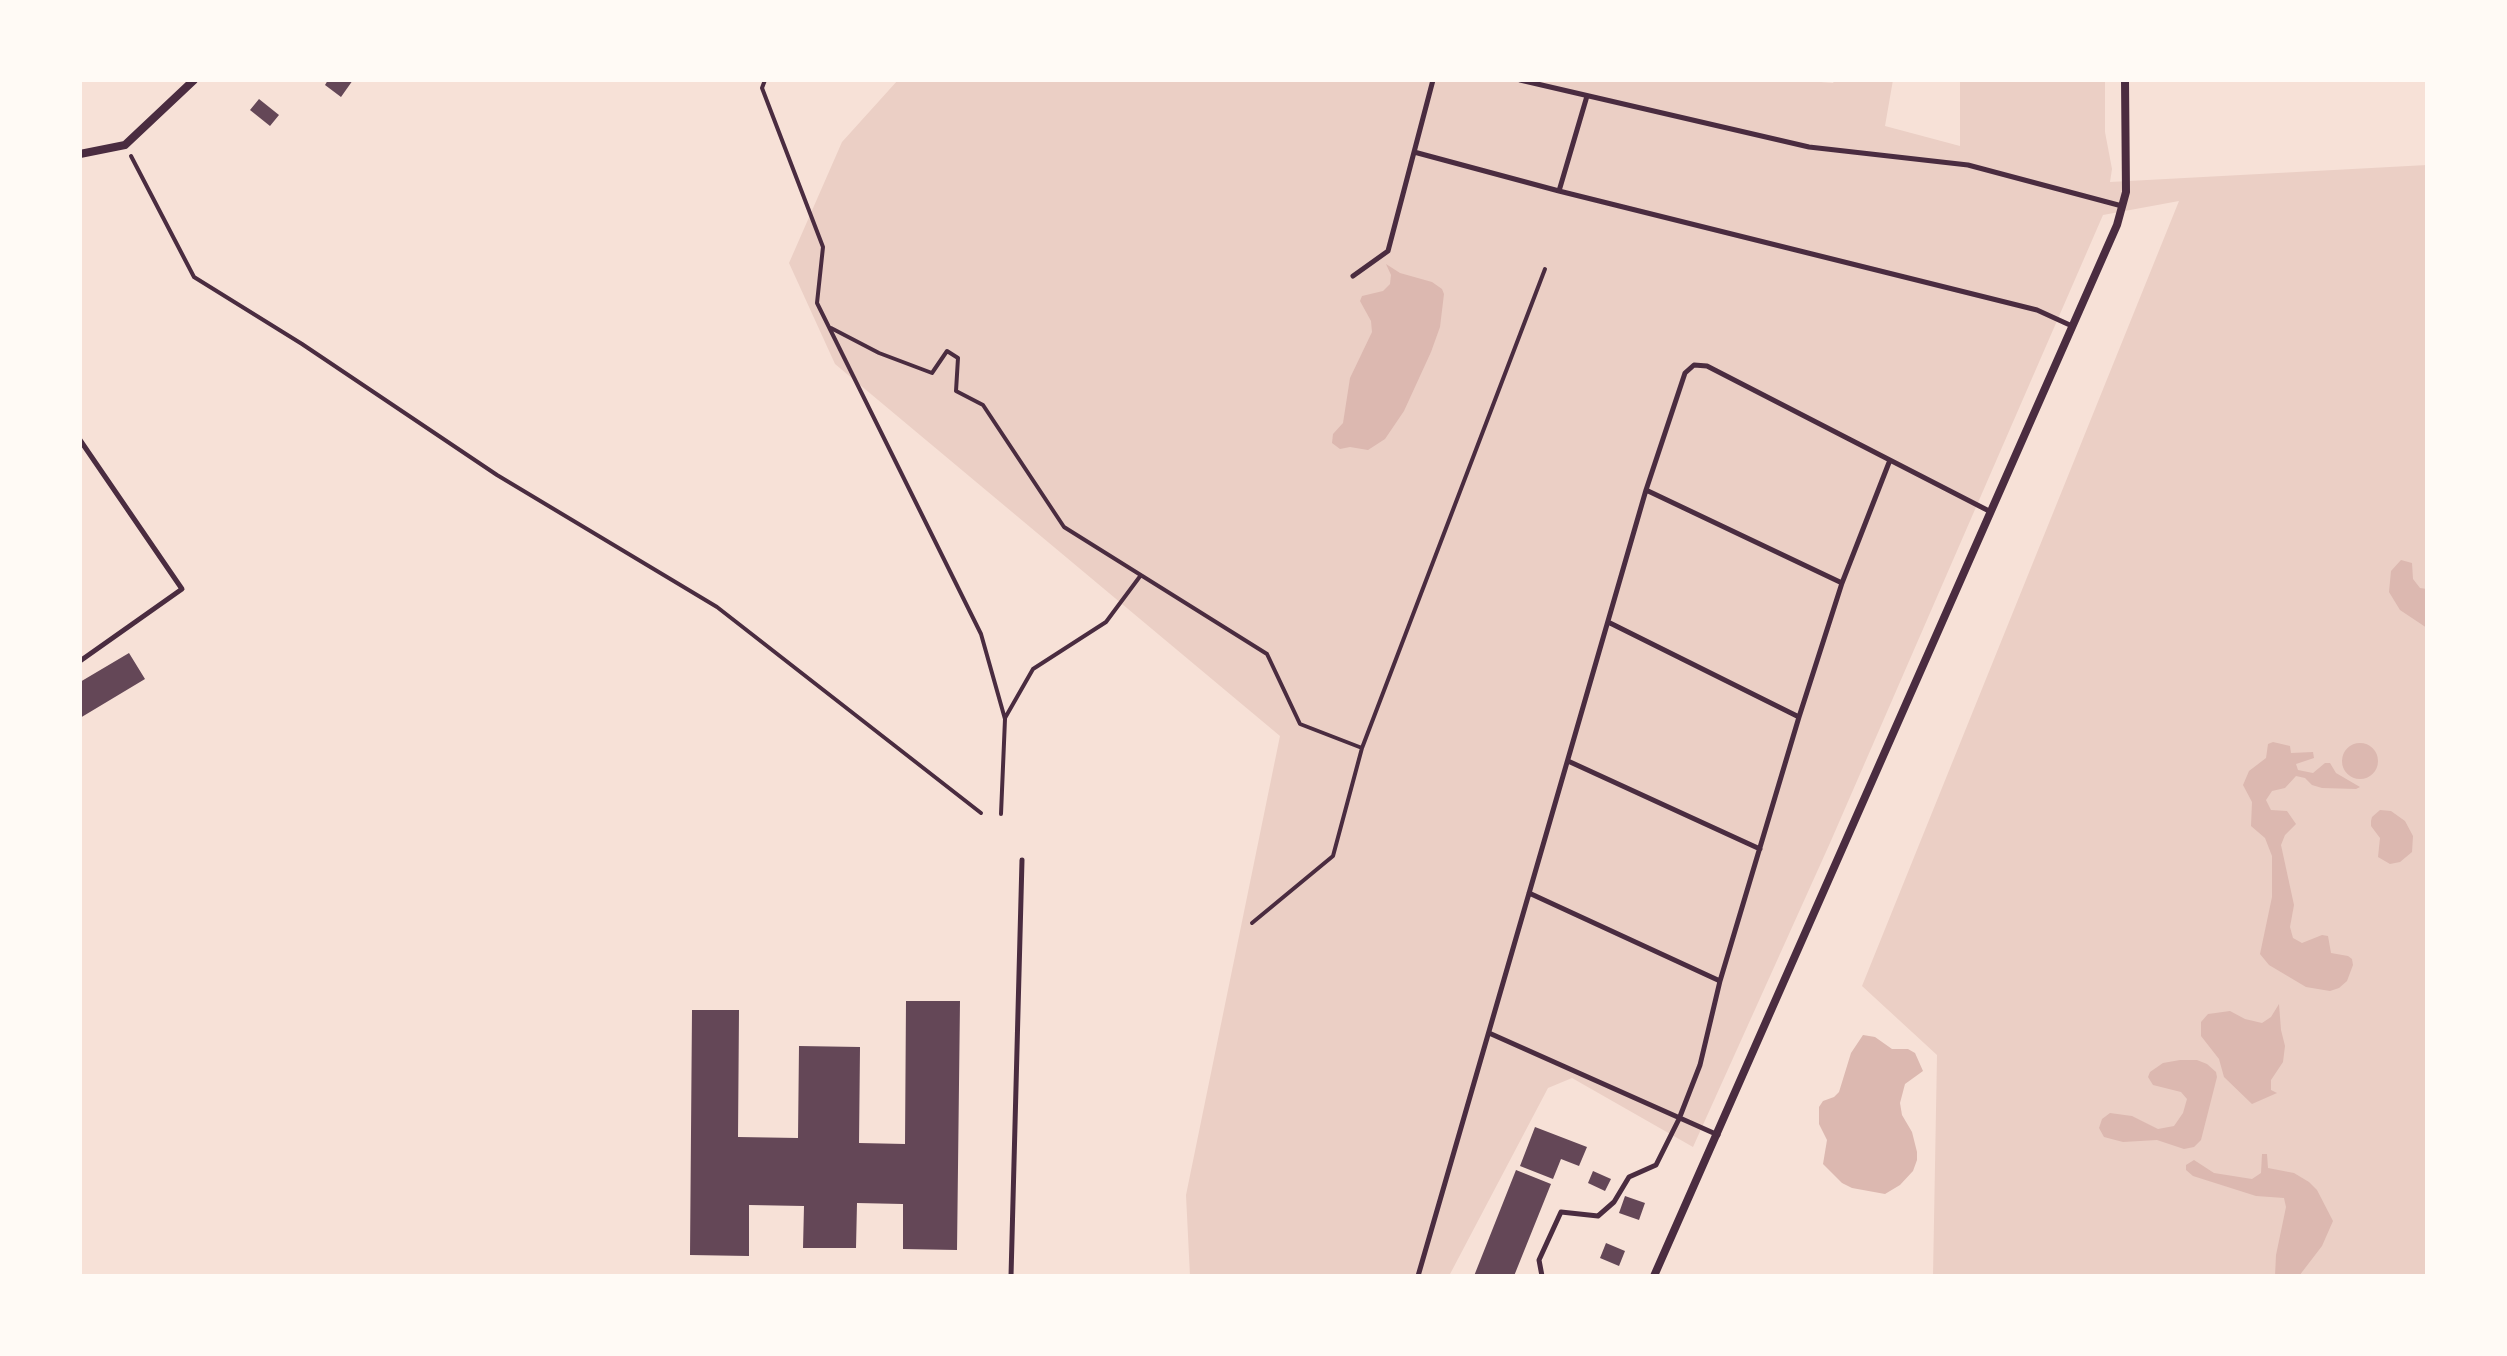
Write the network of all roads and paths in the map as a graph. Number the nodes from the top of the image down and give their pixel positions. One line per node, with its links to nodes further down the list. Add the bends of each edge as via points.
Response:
1 (194, 80): 7 (street)
2 (765, 80): 14 (path, via 762,88 823,247 817,303)
3 (1433, 80): 8 (lane)
4 (1520, 80): 6 (lane)
5 (2125, 80): 11 (street)
6 (1587, 96): 10 (lane); 11 (lane, via 1809,147 1968,165)
7 (125, 145): 9 (street); 28 (path, via 194,277 497,475 717,607)
8 (1414, 152): 10 (lane); 13 (lane, via 1388,251)
9 (80, 154)
10 (1559, 191): 15 (lane, via 2037,310)
11 (2123, 206): 15 (street)
12 (1545, 269): 26 (path)
13 (1353, 276)
14 (829, 327): 20 (path, via 932,373 947,351 958,358 956,391 983,405 1064,527); 25 (path, via 981,634)
15 (2074, 327): 19 (street)
16 (80, 440): 23 (lane, via 182,589)
17 (1890, 460): 18 (lane, via 1707,366 1694,365 1685,373); 19 (lane); 21 (lane)
18 (1646, 490): 21 (lane); 22 (lane)
19 (1991, 513): 37 (street)
20 (1141, 575): 25 (path, via 1106,622 1033,669); 26 (path, via 1267,654 1300,724)
21 (1842, 583): 24 (lane)
22 (1608, 622): 24 (lane); 27 (lane)
23 (80, 661)
24 (1799, 717): 30 (lane)
25 (1005, 719): 29 (path)
26 (1362, 748): 33 (path, via 1333,856)
27 (1568, 761): 30 (lane); 32 (lane)
28 (981, 813)
29 (1001, 814)
30 (1760, 849): 34 (lane)
31 (1022, 860): 38 (lane)
32 (1529, 893): 34 (lane); 35 (lane)
33 (1252, 923)
34 (1720, 981): 36 (lane, via 1700,1065)
35 (1489, 1033): 36 (lane); 39 (lane)
36 (1679, 1119): 37 (lane); 40 (lane, via 1656,1165 1629,1177 1598,1216 1561,1212 1539,1260)
37 (1718, 1135): 41 (street)
38 (1011, 1276)
39 (1418, 1276)
40 (1542, 1276)
41 (1654, 1276)

